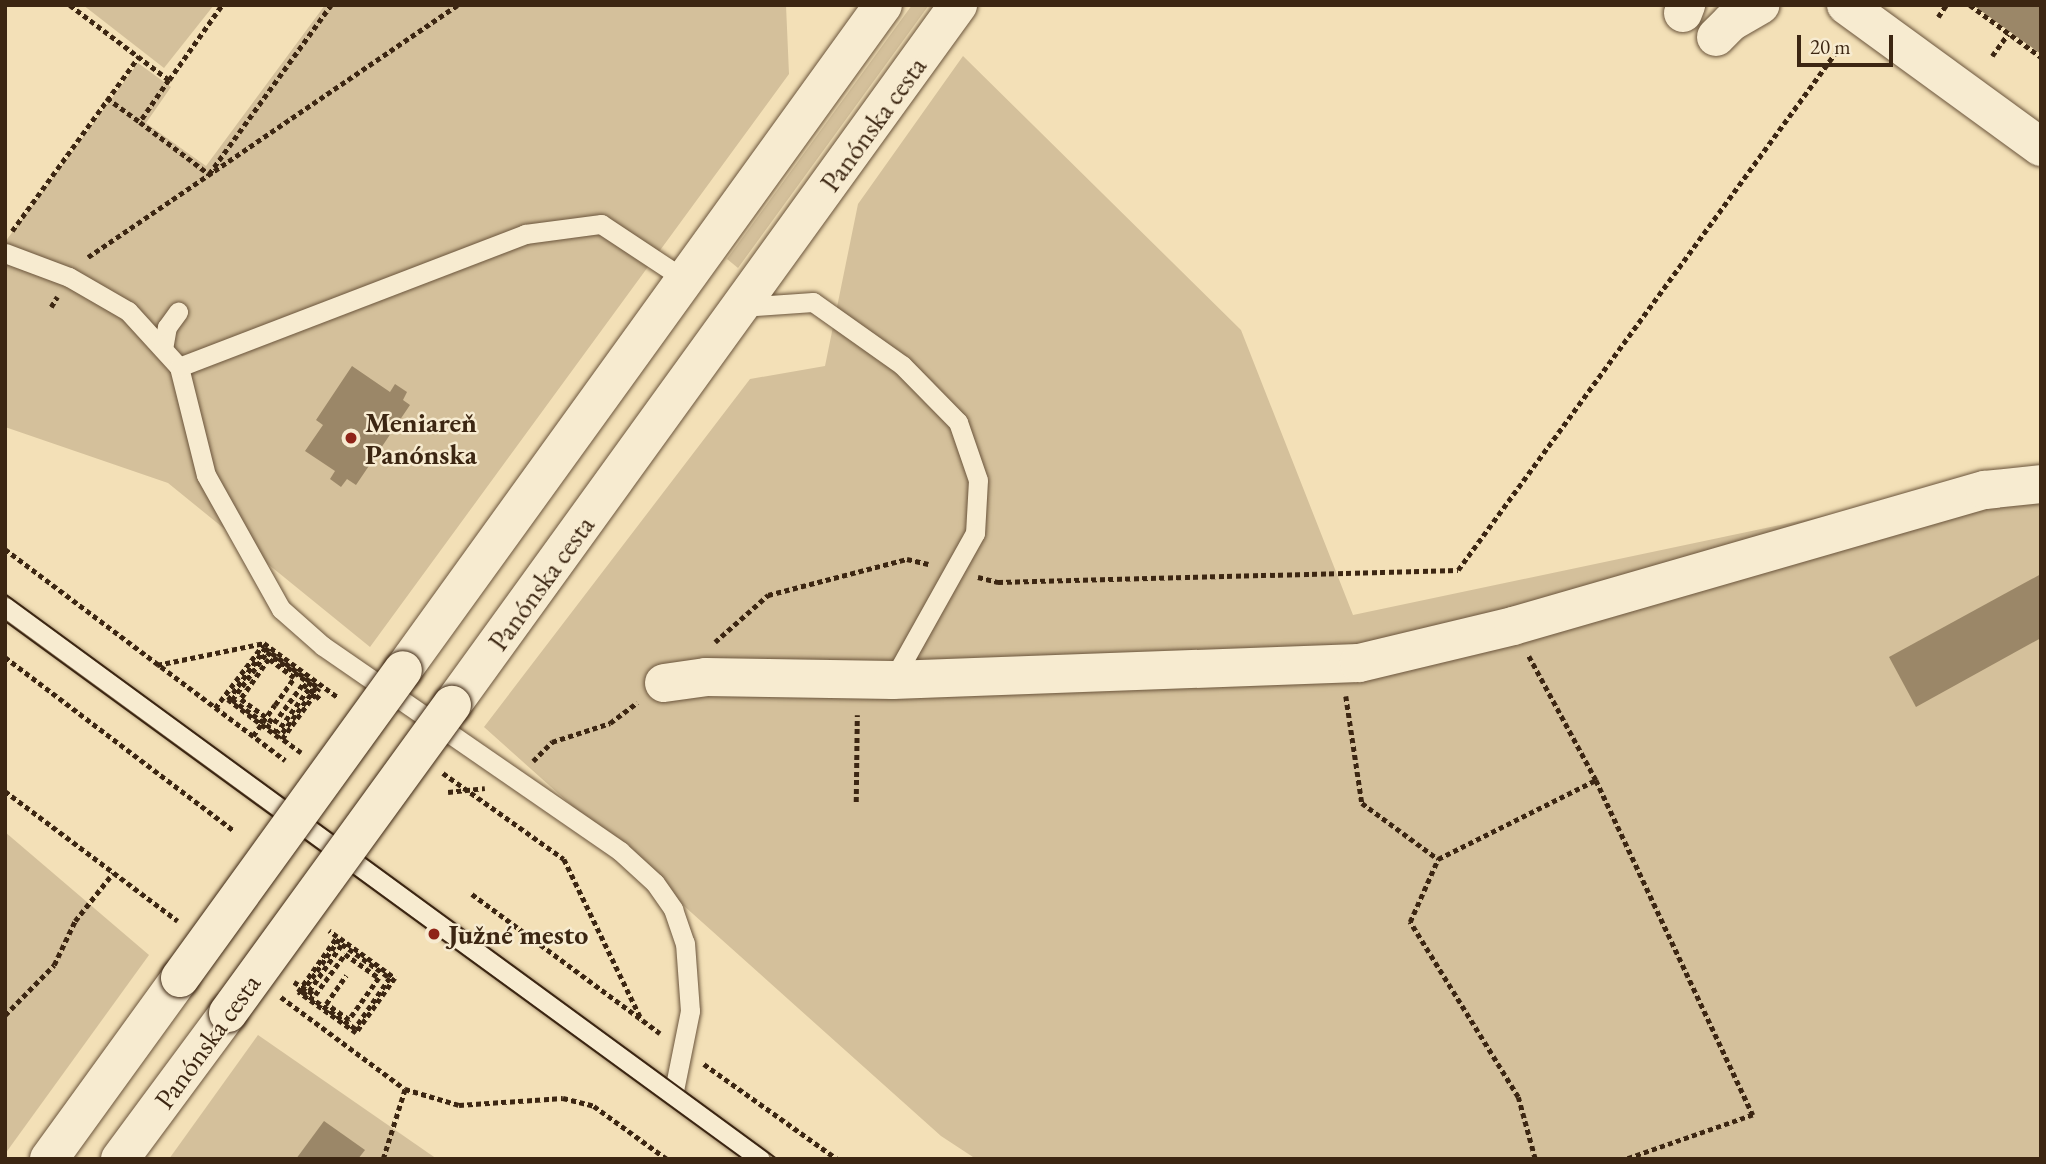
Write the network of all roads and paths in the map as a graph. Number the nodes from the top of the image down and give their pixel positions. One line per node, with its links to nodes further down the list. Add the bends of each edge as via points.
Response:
1 (71, 5): 15 (path)
2 (222, 5): 17 (path)
3 (331, 5): 21 (path)
4 (457, 5): 21 (path)
5 (883, 5): 25 (main road)
6 (958, 5): 26 (main road, Panónska cesta)
7 (1761, 5): 13 (main road)
8 (1946, 5): 10 (path)
9 (1970, 5): 12 (path)
10 (1938, 17)
11 (1845, 23): 20 (main road); 32 (path, via 1458,570 998,582)
12 (2008, 34): 14 (path); 16 (path)
13 (1716, 37)
14 (1992, 55)
15 (139, 56): 17 (path); 18 (path)
16 (2041, 57)
17 (169, 80): 19 (path)
18 (107, 98): 19 (path); 22 (path)
19 (140, 122): 21 (path)
20 (2041, 147)
21 (209, 174): 24 (path)
22 (5, 240)
23 (5, 253): 28 (lane, via 69,277 128,312)
24 (82, 261)
25 (684, 279): 29 (lane, via 601,223 525,233); 65 (main road, bridge)
26 (740, 307): 32 (lane, via 813,302 902,365 958,422 978,480 975,533); 66 (main road, Panónska cesta, bridge)
27 (178, 312): 28 (lane, via 167,327)
28 (163, 349): 29 (lane)
29 (179, 367): 47 (lane, via 206,475 281,609 323,646)
30 (2041, 484): 34 (main road, via 1985,490)
31 (5, 549): 43 (path)
32 (954, 571): 36 (path, via 907,559 768,595); 39 (lane)
33 (5, 607): 64 (lane)
34 (1513, 626): 38 (main road); 48 (path)
35 (264, 643): 43 (path)
36 (705, 650)
37 (5, 657): 51 (path)
38 (1342, 664): 39 (main road); 52 (path, via 1362,803)
39 (875, 680): 40 (main road, via 706,677); 50 (path)
40 (664, 683): 47 (path, via 610,723 552,742)
41 (309, 690): 42 (path, bridge); 44 (path, bridge, via 303,684 274,723 241,699 269,659 294,678 275,705); 45 (path, bridge, via 277,733 232,700 267,652 316,688 279,738 228,700 265,648 319,688 282,740)
42 (320, 698)
43 (215, 708): 44 (path)
44 (253, 736): 46 (path)
45 (307, 757)
46 (285, 760)
47 (515, 780): 62 (lane, via 620,851 655,883 673,909 685,943 689,998)
48 (1596, 780): 52 (path); 72 (path, via 1753,1115)
49 (5, 791): 53 (path)
50 (856, 802)
51 (234, 831)
52 (1438, 859): 71 (path, via 1410,922 1518,1097)
53 (113, 873): 55 (path); 61 (path, via 75,921 54,965)
54 (472, 894): 62 (path)
55 (180, 923)
56 (329, 932): 60 (path, bridge, via 337,937 298,992 356,1033 396,978 340,939 302,992 355,1029 390,978 342,944)
57 (346, 975): 60 (path, bridge, via 326,1004 349,1020 379,978 345,954 316,995)
58 (292, 981): 60 (path, bridge)
59 (270, 989): 63 (path)
60 (309, 991)
61 (5, 1015)
62 (682, 1049): 64 (lane); 70 (path)
63 (405, 1089): 67 (path); 68 (path, via 459,1105 564,1098 594,1106)
64 (673, 1095): 69 (lane)
65 (49, 1159)
66 (120, 1159)
67 (383, 1159)
68 (667, 1159)
69 (760, 1159)
70 (837, 1159)
71 (1535, 1159)
72 (1627, 1159)

